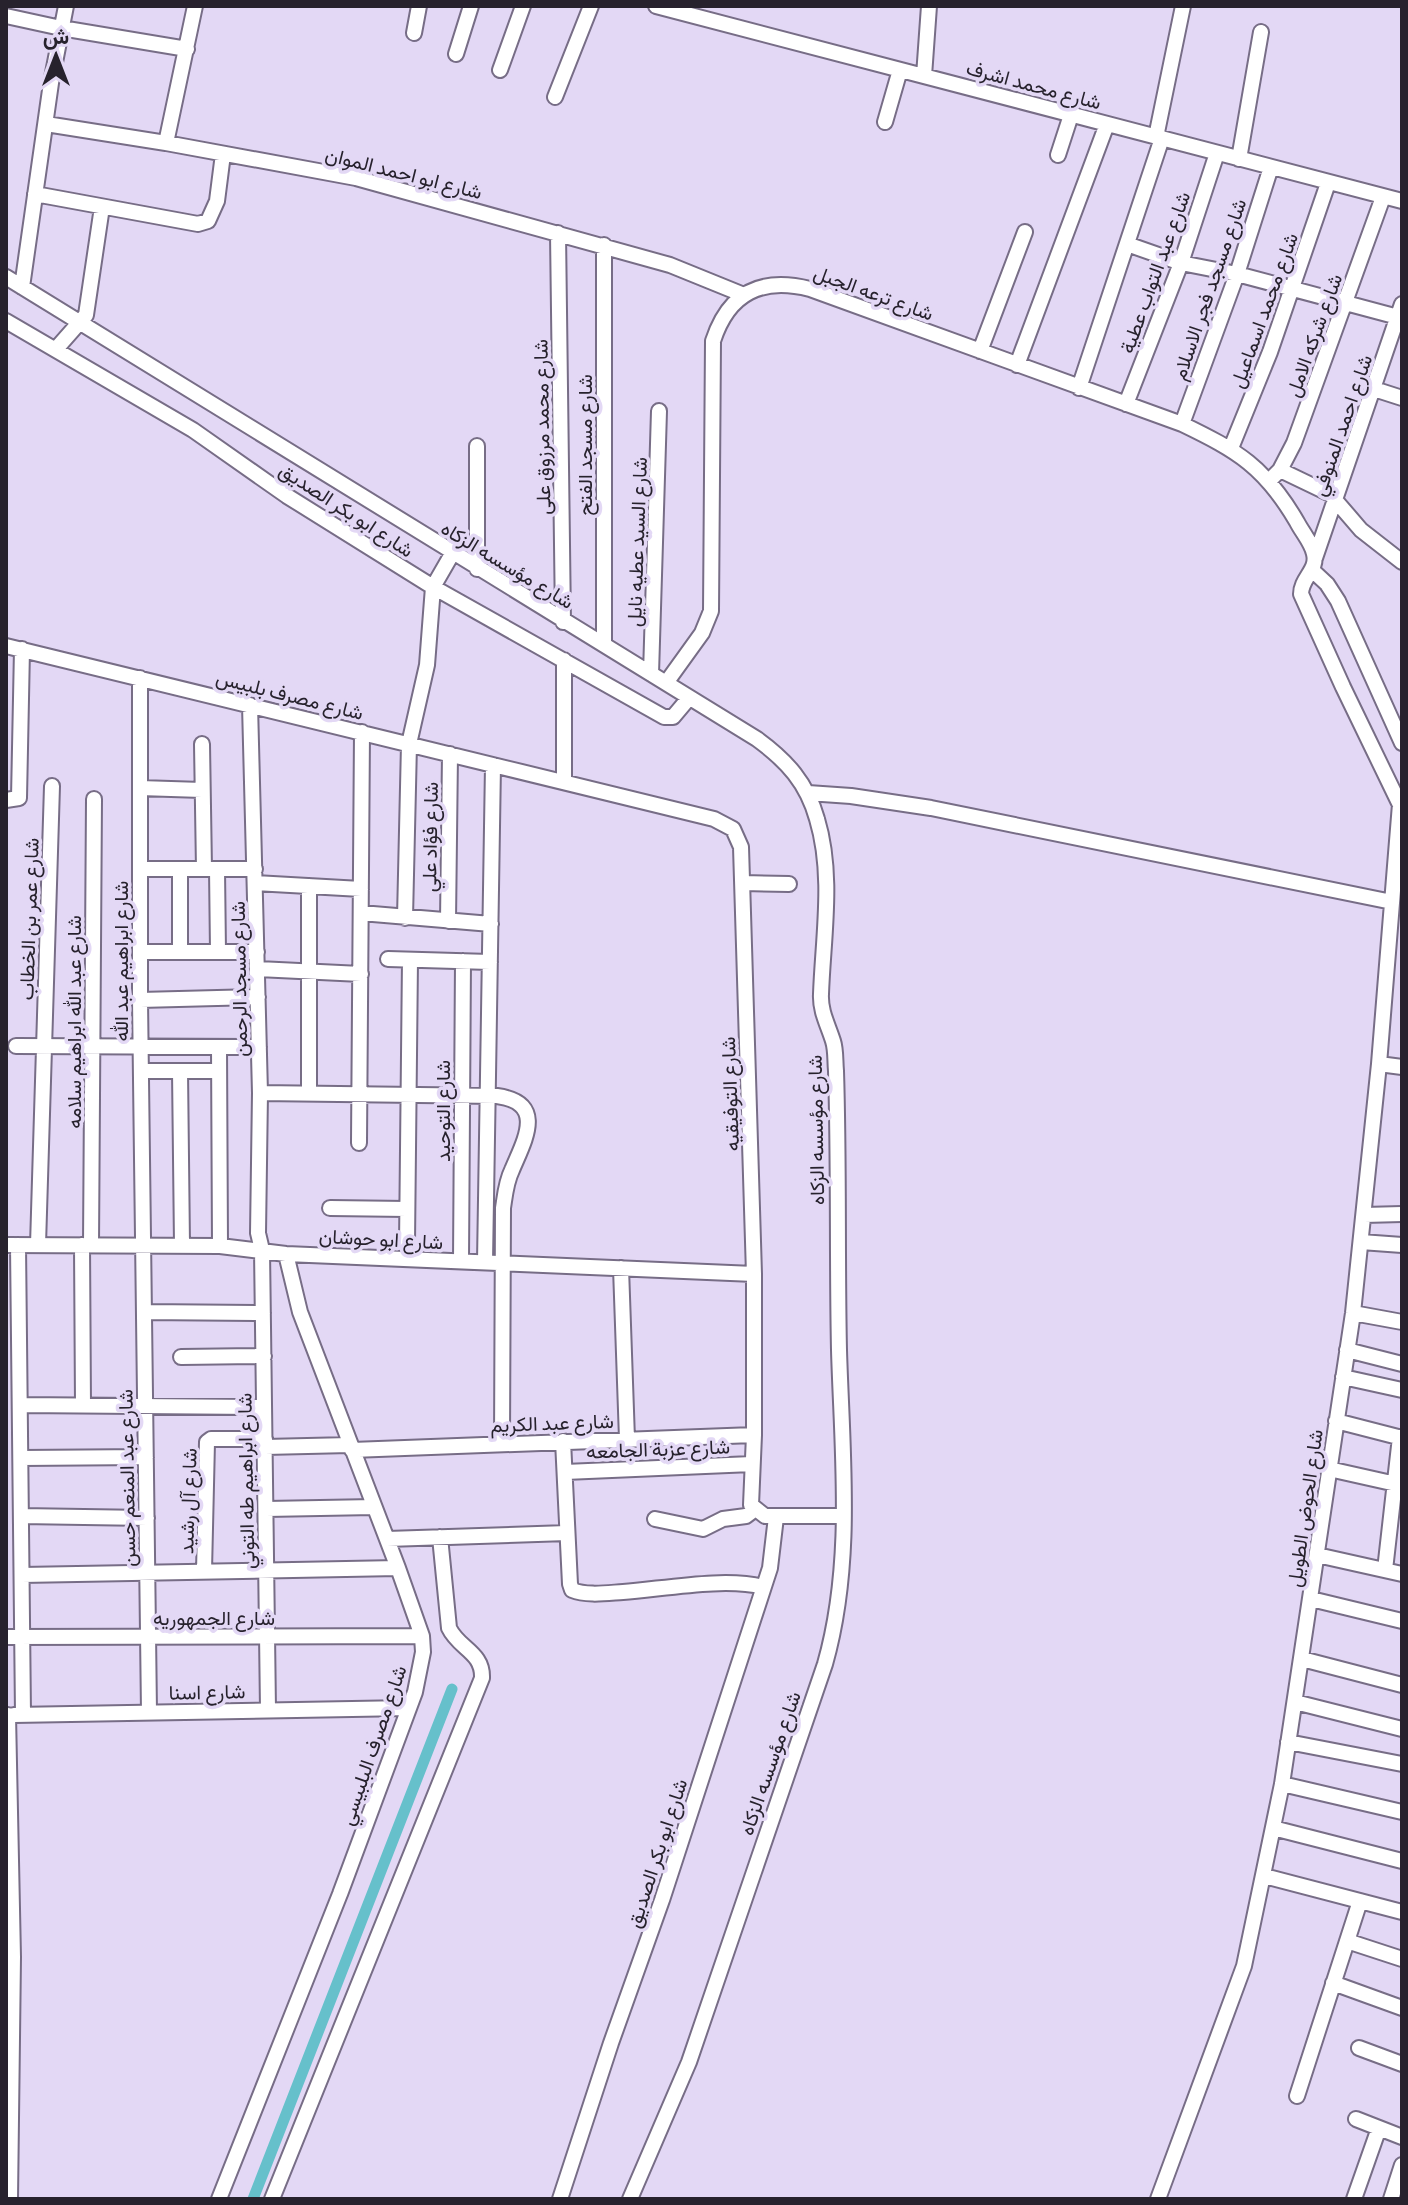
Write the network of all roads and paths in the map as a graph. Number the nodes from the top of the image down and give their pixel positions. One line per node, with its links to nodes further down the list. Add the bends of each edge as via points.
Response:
1 (27, 6): 12 (street)
2 (66, 6): 13 (street)
3 (195, 6): 16 (street)
4 (419, 6): 15 (street)
5 (471, 6): 17 (street)
6 (523, 6): 18 (street)
7 (591, 6): 21 (street)
8 (656, 6): 19 (street, شارع محمد اشرف)
9 (929, 6): 20 (street)
10 (1183, 6): 26 (street)
11 (6, 16): 12 (street)
12 (24, 21): 13 (street)
13 (61, 28): 16 (street); 24 (street)
14 (1261, 32): 31 (street)
15 (414, 33)
16 (187, 49): 27 (street)
17 (456, 54)
18 (500, 70)
19 (900, 70): 20 (street, شارع محمد اشرف); 23 (street)
20 (924, 76): 22 (street, شارع محمد اشرف)
21 (555, 97)
22 (1071, 115): 25 (street, شارع محمد اشرف); 30 (street)
23 (885, 122)
24 (46, 124): 27 (street, شارع ابو احمد الموان); 34 (street)
25 (1107, 124): 26 (street, شارع محمد اشرف); 55 (street)
26 (1159, 138): 28 (street, شارع محمد اشرف); 40 (street)
27 (166, 143): 29 (street, شارع ابو احمد الموان)
28 (1217, 153): 31 (street, شارع محمد اشرف); 42 (street, شارع عبد التواب عطية)
29 (223, 154): 37 (street, via 217,201 208,221 193,224); 39 (street, شارع ابو احمد الموان, via 356,178)
30 (1058, 155)
31 (1239, 159): 32 (street, شارع محمد اشرف)
32 (1271, 167): 33 (street, شارع محمد اشرف); 43 (street, شارع مسجد فجر الاسلام)
33 (1328, 183): 35 (street, شارع محمد اشرف); 46 (street, شارع محمد اسماعيل)
34 (35, 194): 37 (street); 45 (street)
35 (1383, 197): 36 (street, شارع محمد اشرف); 48 (street, شارع شركه الامل)
36 (1402, 201)
37 (102, 207): 51 (street, via 87,310)
38 (1025, 232): 54 (street)
39 (558, 233): 41 (street, شارع ابو احمد الموان); 71 (street, شارع محمد مرزوق على)
40 (1127, 244): 42 (street); 56 (street)
41 (604, 245): 47 (street, شارع ابو احمد الموان); 72 (street, شارع مسجد الفتح)
42 (1181, 263): 43 (street); 59 (street, شارع عبد التواب عطية)
43 (1237, 274): 46 (street); 61 (street, شارع مسجد فجر الاسلام)
44 (6, 277): 45 (street, شارع مؤسسه الزكاه)
45 (22, 287): 51 (street, شارع مؤسسه الزكاه)
46 (1292, 289): 48 (street); 63 (street, شارع محمد اسماعيل)
47 (744, 295): 54 (street, شارع ترعه الجبل, via 765,285 788,283); 78 (street, via 725,314 713,341 711,611 702,633)
48 (1346, 303): 49 (street); 64 (street, شارع شركه الامل, via 1294,443)
49 (1400, 310): 52 (street, شارع احمد المنوفي)
50 (6, 321): 53 (street, شارع ابو بكر الصديق)
51 (80, 321): 53 (street); 66 (street, شارع مؤسسه الزكاه)
52 (1397, 341): 57 (street, شارع احمد المنوفي)
53 (56, 349): 70 (street, شارع ابو بكر الصديق, via 193,430)
54 (980, 351): 55 (street, شارع ترعه الجبل)
55 (1017, 365): 56 (street, شارع ترعه الجبل)
56 (1079, 388): 59 (street, شارع ترعه الجبل)
57 (1374, 389): 58 (street); 65 (street, شارع احمد المنوفي)
58 (1402, 398)
59 (1126, 404): 61 (street, شارع ترعه الجبل)
60 (659, 411): 76 (street, شارع السيد عطيه نايل)
61 (1182, 424): 63 (street, شارع ترعه الجبل)
62 (477, 446): 69 (street)
63 (1231, 448): 64 (street, شارع ترعه الجبل)
64 (1275, 475): 65 (street); 68 (street, شارع ترعه الجبل)
65 (1336, 499): 67 (street, via 1361,530); 68 (street, شارع احمد المنوفي)
66 (452, 554): 69 (street, شارع مؤسسه الزكاه); 70 (street)
67 (1402, 562)
68 (1314, 564): 82 (street, شارع ترعه الجبل, via 1338,601); 94 (street, via 1301,587 1304,600)
69 (477, 569): 71 (street, شارع مؤسسه الزكاه)
70 (433, 587): 75 (street, شارع ابو بكر الصديق); 84 (street, via 427,665)
71 (563, 622): 72 (street, شارع مؤسسه الزكاه)
72 (604, 644): 76 (street, شارع مؤسسه الزكاه)
73 (6, 646): 74 (street, شارع مصرف بلبيس)
74 (22, 649): 77 (street, شارع مصرف بلبيس); 93 (street, via 19,798)
75 (564, 660): 79 (street, شارع ابو بكر الصديق, via 664,717 673,717); 87 (street)
76 (651, 674): 78 (street, شارع مؤسسه الزكاه)
77 (140, 678): 80 (street, شارع مصرف بلبيس); 89 (street, شارع ابراهيم عبد الله)
78 (666, 683): 79 (street, شارع مؤسسه الزكاه)
79 (685, 696): 91 (street, شارع مؤسسه الزكاه, via 777,754)
80 (250, 705): 81 (street, شارع مصرف بلبيس); 98 (street, شارع مسجد الرحمن)
81 (362, 732): 84 (street, شارع مصرف بلبيس); 102 (street)
82 (1402, 743)
83 (202, 744): 90 (street)
84 (409, 744): 85 (street, شارع مصرف بلبيس); 105 (street)
85 (450, 754): 86 (street, شارع مصرف بلبيس); 106 (street, شارع فؤاد علي)
86 (493, 765): 87 (street, شارع مصرف بلبيس); 107 (street)
87 (564, 782): 99 (street, شارع التوفيقيه, via 724,823 739,837)
88 (52, 786): 122 (street, شارع عمر بن الخطاب)
89 (140, 788): 90 (street); 95 (street, شارع ابراهيم عبد الله)
90 (202, 790): 97 (street)
91 (808, 793): 103 (street, via 931,808); 191 (street, شارع مؤسسه الزكاه, via 823,843 822,1009 835,1062)
92 (94, 799): 123 (street, شارع عبد الله ابراهيم سلامه)
93 (6, 800)
94 (1401, 806): 103 (street, شارع الحوض الطويل)
95 (140, 869): 96 (street); 108 (street, شارع ابراهيم عبد الله)
96 (180, 869): 97 (street); 109 (street)
97 (210, 869): 98 (street); 110 (street)
98 (255, 876): 101 (street); 111 (street, شارع مسجد الرحمن)
99 (743, 883): 100 (street); 158 (street, شارع التوفيقيه)
100 (789, 884)
101 (309, 886): 102 (street); 117 (street)
102 (361, 889): 104 (street)
103 (1392, 902): 127 (street, شارع الحوض الطويل)
104 (361, 913): 105 (street); 118 (street)
105 (405, 918): 106 (street)
106 (448, 921): 107 (street)
107 (491, 924): 115 (street)
108 (140, 952): 109 (street); 120 (street, شارع ابراهيم عبد الله)
109 (180, 952): 110 (street)
110 (218, 952): 111 (street)
111 (257, 952): 116 (street, شارع مسجد الرحمن)
112 (388, 959): 113 (street)
113 (410, 960): 114 (street); 135 (street)
114 (463, 961): 115 (street); 136 (street, شارع التوحيد)
115 (490, 962): 137 (street)
116 (258, 969): 117 (street); 119 (street, شارع مسجد الرحمن)
117 (309, 971): 118 (street); 133 (street)
118 (361, 974): 134 (street)
119 (258, 997): 120 (street); 126 (street, شارع مسجد الرحمن)
120 (140, 1000): 124 (street, شارع ابراهيم عبد الله)
121 (16, 1046): 122 (street)
122 (44, 1047): 123 (street); 147 (street, شارع عمر بن الخطاب)
123 (92, 1047): 124 (street); 148 (street, شارع عبد الله ابراهيم سلامه)
124 (140, 1047): 125 (street); 129 (street, شارع ابراهيم عبد الله)
125 (219, 1047): 126 (street); 131 (street)
126 (259, 1047): 132 (street, شارع مسجد الرحمن)
127 (1379, 1064): 128 (street); 142 (street, شارع الحوض الطويل)
128 (1402, 1067)
129 (141, 1071): 130 (street); 144 (street, شارع ابراهيم عبد الله)
130 (180, 1071): 131 (street); 149 (street)
131 (219, 1071): 151 (street)
132 (260, 1093): 133 (street); 152 (street, شارع مسجد الرحمن)
133 (309, 1093): 134 (street)
134 (360, 1094): 135 (street); 138 (street)
135 (408, 1094): 136 (street); 140 (street)
136 (462, 1095): 137 (street); 154 (street, شارع التوحيد)
137 (488, 1096): 155 (street); 156 (street, via 518,1103 529,1123 505,1195)
138 (359, 1143)
139 (330, 1208): 140 (street)
140 (407, 1209): 145 (street)
141 (1402, 1214): 142 (street)
142 (1364, 1215): 143 (street, شارع الحوض الطويل)
143 (1361, 1242): 150 (street); 161 (street, شارع الحوض الطويل)
144 (144, 1244): 148 (street, شارع ابو حوشان); 149 (street, شارع ابو حوشان); 159 (street, شارع عبد المنعم حسن)
145 (407, 1244)
146 (12, 1245): 147 (street, شارع ابو حوشان); 169 (street)
147 (38, 1245): 148 (street, شارع ابو حوشان)
148 (86, 1245): 170 (street, شارع عبد الله ابراهيم سلامه)
149 (182, 1245): 151 (street, شارع ابو حوشان)
150 (1402, 1245)
151 (220, 1246): 152 (street, شارع ابو حوشان)
152 (262, 1250): 153 (street, شارع ابو حوشان); 160 (street, شارع ابراهيم طه التوني)
153 (286, 1254): 154 (street, شارع ابو حوشان); 180 (street, شارع مصرف البلبيسي, via 295,1298)
154 (461, 1261): 155 (street, شارع ابو حوشان)
155 (485, 1262): 156 (street, شارع ابو حوشان)
156 (502, 1263): 157 (street, شارع ابو حوشان); 179 (street)
157 (621, 1268): 158 (street, شارع ابو حوشان); 176 (street)
158 (754, 1274): 174 (street, شارع التوفيقيه)
159 (144, 1312): 160 (street); 171 (street, شارع عبد المنعم حسن)
160 (263, 1313): 164 (street, شارع ابراهيم طه التوني)
161 (1353, 1313): 162 (street); 163 (street, شارع الحوض الطويل)
162 (1402, 1322)
163 (1347, 1350): 166 (street); 167 (street, شارع الحوض الطويل)
164 (264, 1356): 165 (street); 172 (street, شارع ابراهيم طه التوني)
165 (181, 1357)
166 (1402, 1364)
167 (1343, 1377): 168 (street); 173 (street, شارع الحوض الطويل)
168 (1402, 1390)
169 (20, 1405): 170 (street); 182 (street)
170 (83, 1405): 171 (street)
171 (145, 1406): 172 (street); 181 (street, شارع عبد المنعم حسن)
172 (264, 1407): 178 (street, شارع ابراهيم طه التوني)
173 (1336, 1421): 175 (street); 184 (street, شارع الحوض الطويل)
174 (754, 1435): 176 (street, شارع عبد الكريم); 183 (street, شارع التوفيقيه)
175 (1401, 1437): 186 (street)
176 (627, 1439): 177 (street, شارع عبد الكريم)
177 (563, 1441): 179 (street, شارع عبد الكريم); 185 (street)
178 (265, 1443): 180 (street, شارع عبد الكريم); 188 (street, شارع ابراهيم طه التوني); 202 (street, شارع آل رشيد, via 207,1442)
179 (502, 1443): 180 (street, شارع عبد الكريم)
180 (351, 1448): 187 (street, شارع مصرف البلبيسي)
181 (146, 1457): 182 (street); 193 (street, شارع عبد المنعم حسن)
182 (21, 1458): 190 (street)
183 (752, 1464): 185 (street, شارع عزبة الجامعه); 189 (street, شارع التوفيقيه)
184 (1329, 1469): 186 (street); 198 (street, شارع الحوض الطويل)
185 (565, 1472): 195 (street)
186 (1396, 1484): 201 (street)
187 (374, 1507): 188 (street); 197 (street, شارع مصرف البلبيسي)
188 (266, 1509): 200 (street, شارع ابراهيم طه التوني)
189 (754, 1510): 192 (street); 194 (street, via 703,1529)
190 (21, 1516): 193 (street); 205 (street)
191 (843, 1516): 192 (street); 249 (street, شارع مؤسسه الزكاه, via 839,1608 825,1664 689,2062)
192 (776, 1517): 207 (street, شارع ابو بكر الصديق)
193 (147, 1518): 203 (street, شارع عبد المنعم حسن)
194 (655, 1519)
195 (567, 1533): 196 (street); 207 (street, via 570,1584 579,1593 734,1583)
196 (440, 1537): 197 (street); 247 (street, via 449,1628 481,1663 482,1678)
197 (387, 1539): 199 (street, شارع مصرف البلبيسي)
198 (1317, 1555): 201 (street); 208 (street, شارع الحوض الطويل)
199 (398, 1568): 200 (street); 211 (street, شارع مصرف البلبيسي)
200 (266, 1570): 202 (street); 210 (street, شارع ابراهيم طه التوني)
201 (1385, 1570): 204 (street)
202 (204, 1571): 203 (street)
203 (147, 1573): 205 (street); 214 (street, شارع عبد المنعم حسن)
204 (1402, 1574)
205 (22, 1578): 206 (street); 213 (street)
206 (6, 1581)
207 (763, 1587): 248 (street, شارع ابو بكر الصديق)
208 (1311, 1599): 209 (street); 215 (street, شارع الحوض الطويل)
209 (1402, 1621)
210 (267, 1636): 211 (street, شارع الجمهوريه); 214 (street, شارع الجمهوريه); 219 (street, شارع ابراهيم طه التوني)
211 (422, 1636): 218 (street, شارع مصرف البلبيسي, via 421,1670)
212 (6, 1637): 213 (street, شارع الجمهوريه)
213 (22, 1637): 214 (street, شارع الجمهوريه); 221 (street)
214 (148, 1637): 220 (street, شارع عبد المنعم حسن)
215 (1302, 1659): 216 (street); 217 (street, شارع الحوض الطويل)
216 (1402, 1685)
217 (1295, 1702): 222 (street); 223 (street, شارع الحوض الطويل)
218 (408, 1708): 219 (street, شارع اسنا); 246 (street, شارع مصرف البلبيسي)
219 (268, 1710): 220 (street, شارع اسنا)
220 (149, 1712): 221 (street, شارع اسنا)
221 (12, 1715): 228 (street)
222 (1402, 1729)
223 (1288, 1742): 224 (street); 225 (street, شارع الحوض الطويل)
224 (1402, 1764)
225 (1282, 1784): 226 (street); 227 (street, شارع الحوض الطويل)
226 (1402, 1812)
227 (1273, 1828): 229 (street); 230 (street, شارع الحوض الطويل)
228 (8, 1858): 234 (street)
229 (1402, 1861)
230 (1264, 1876): 231 (street); 250 (street, شارع الحوض الطويل, via 1238,1987)
231 (1360, 1901): 232 (street); 233 (street)
232 (1402, 1912)
233 (1347, 1941): 235 (street); 236 (street)
234 (10, 1957): 245 (street)
235 (1402, 1959)
236 (1333, 1983): 237 (street); 240 (street)
237 (1402, 2008)
238 (1359, 2048): 239 (street)
239 (1402, 2064)
240 (1297, 2096)
241 (1356, 2119): 242 (street)
242 (1379, 2128): 243 (street); 251 (street)
243 (1402, 2137)
244 (1402, 2165): 252 (street)
245 (10, 2199)
246 (219, 2199)
247 (272, 2199)
248 (560, 2199)
249 (630, 2199)
250 (1158, 2199)
251 (1354, 2199)
252 (1391, 2199)

